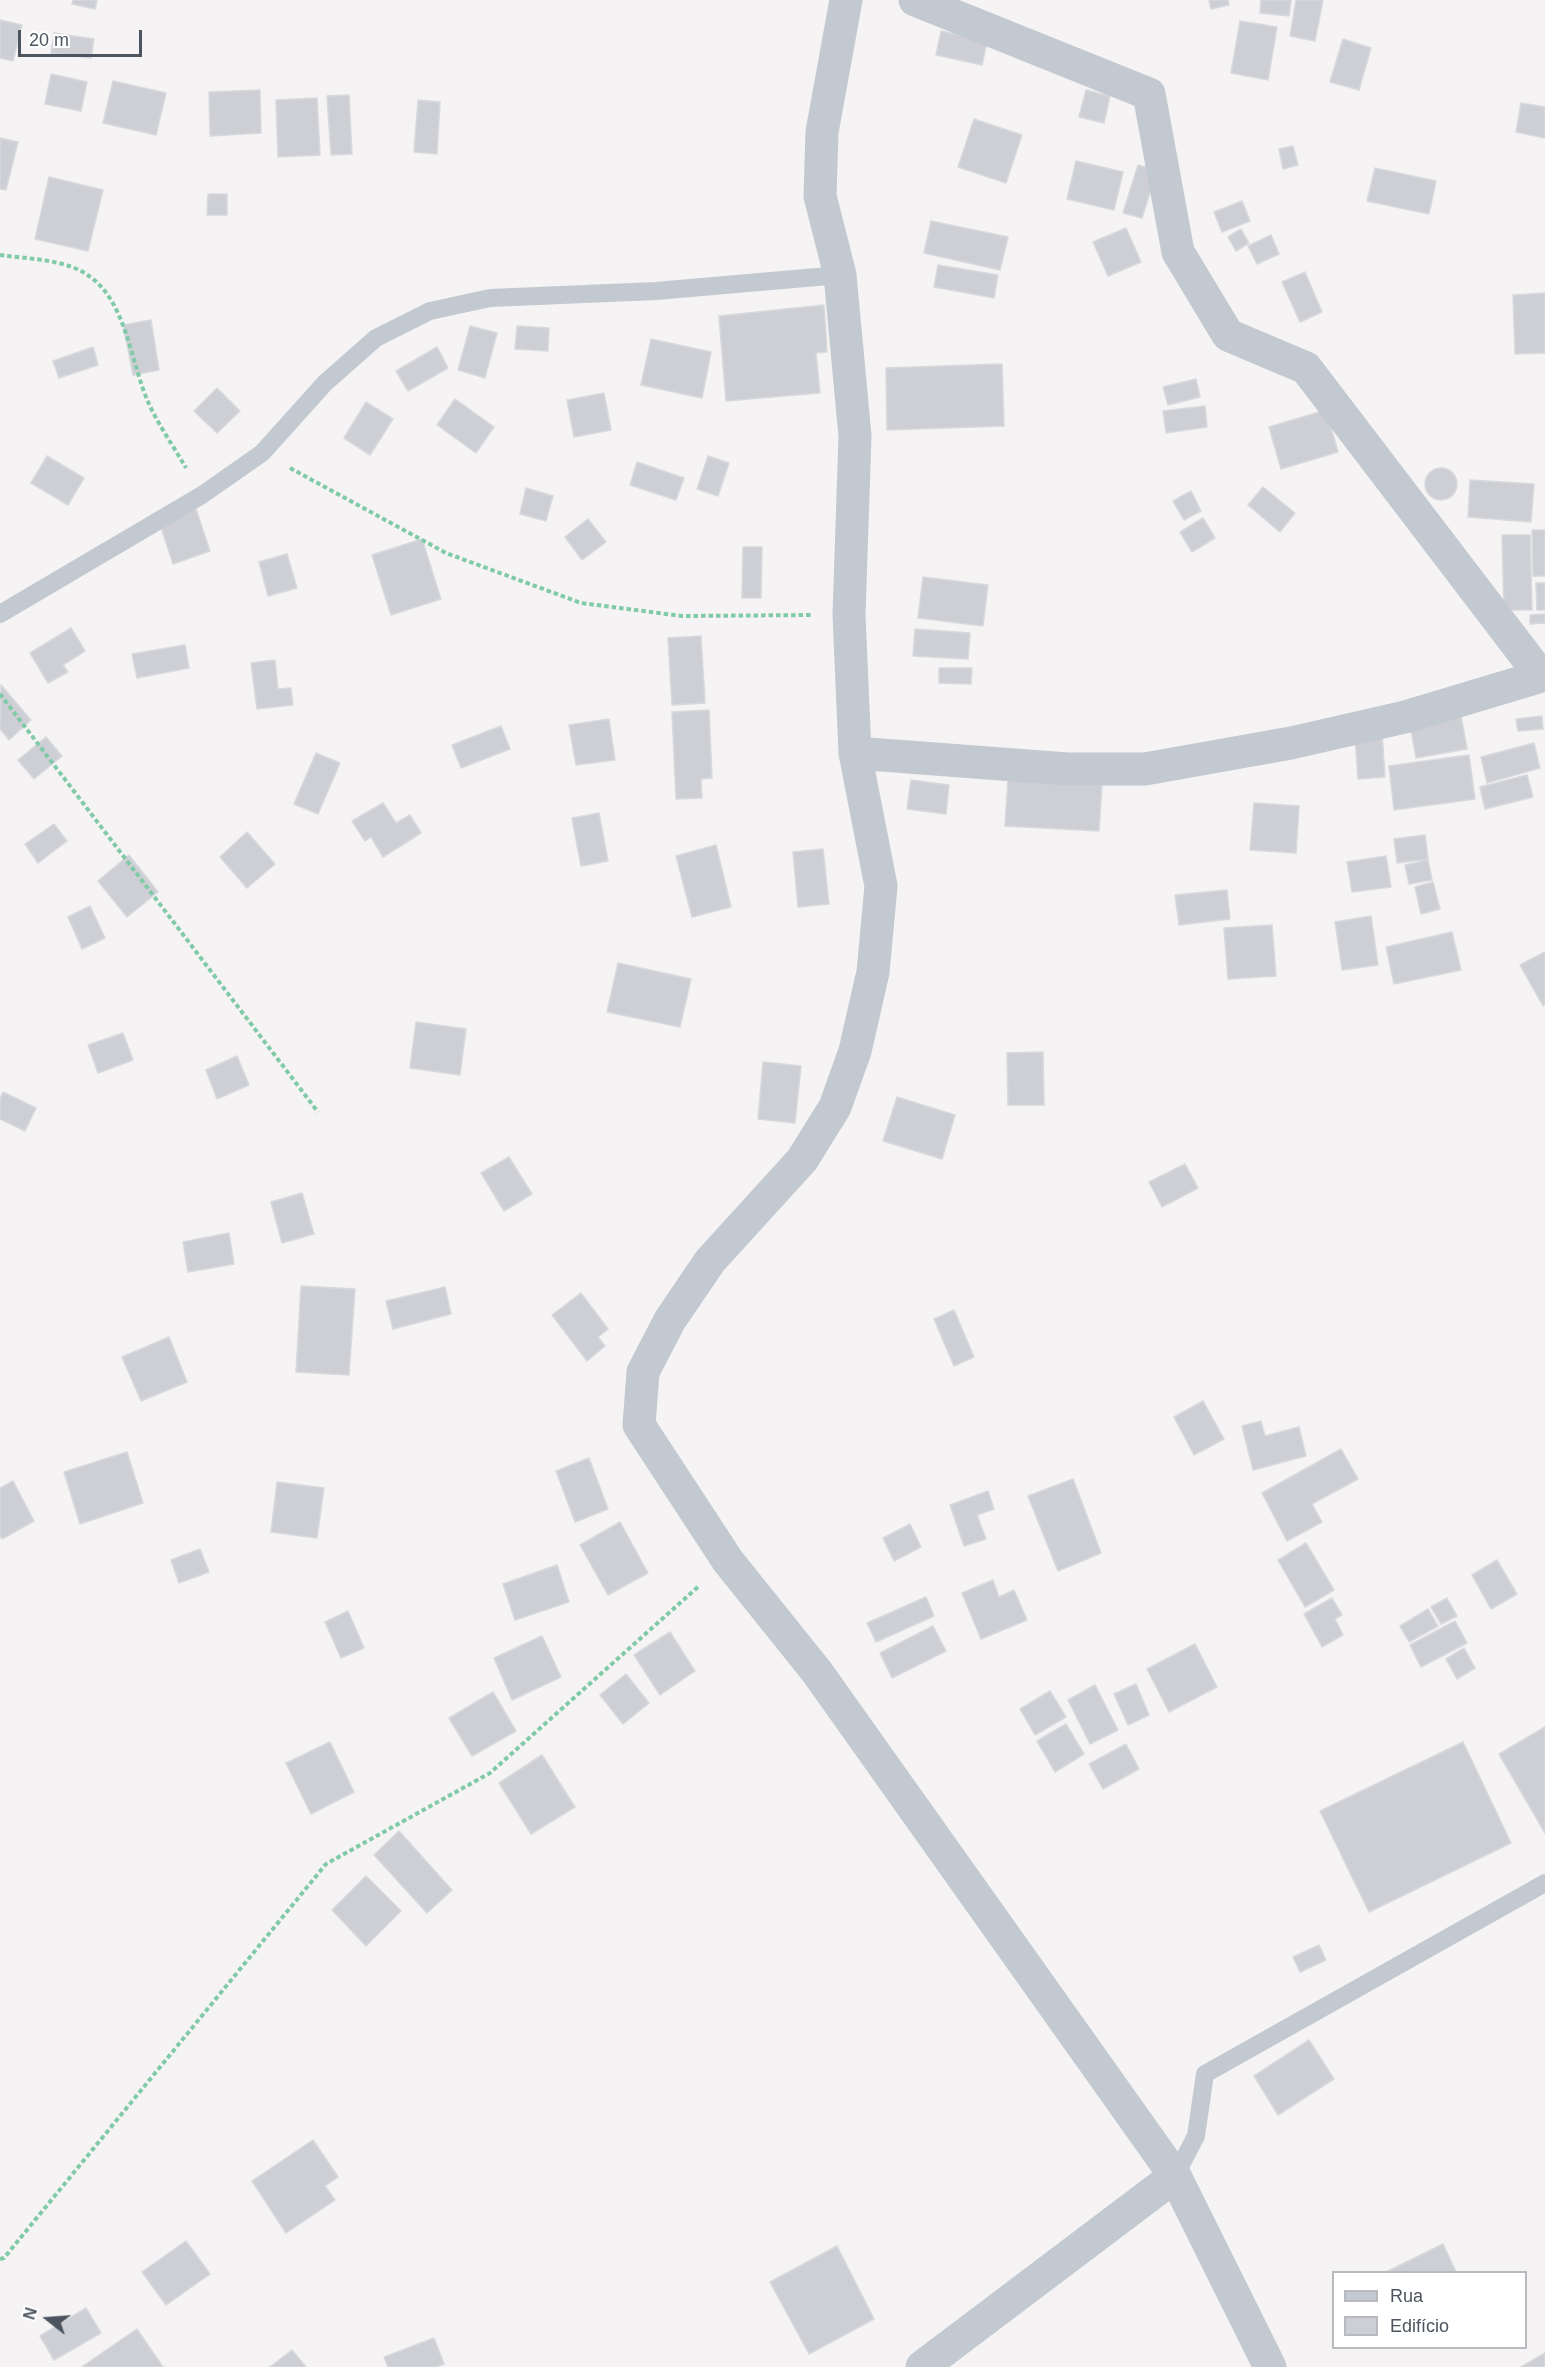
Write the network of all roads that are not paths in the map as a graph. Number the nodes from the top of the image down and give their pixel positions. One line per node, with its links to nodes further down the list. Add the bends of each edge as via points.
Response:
1 (846, 0): 3 (street, via 822,132 820,196)
2 (915, 0): 5 (street, via 1149,94 1178,252 1228,335 1306,368)
3 (840, 275): 4 (lane, via 656,291 490,298 430,311 376,338 325,383 262,453 202,495); 6 (street, via 855,436 849,615)
4 (0, 614)
5 (1543, 675): 6 (street, via 1405,717 1145,769 1068,769)
6 (855, 753): 8 (street, via 880,886 873,972 855,1051 835,1107 802,1160 710,1261 670,1320 643,1372 639,1425 728,1561 817,1672)
7 (1545, 1883): 8 (lane, via 1204,2074 1196,2136)
8 (1175, 2176): 9 (street); 10 (street)
9 (922, 2367)
10 (1270, 2367)

